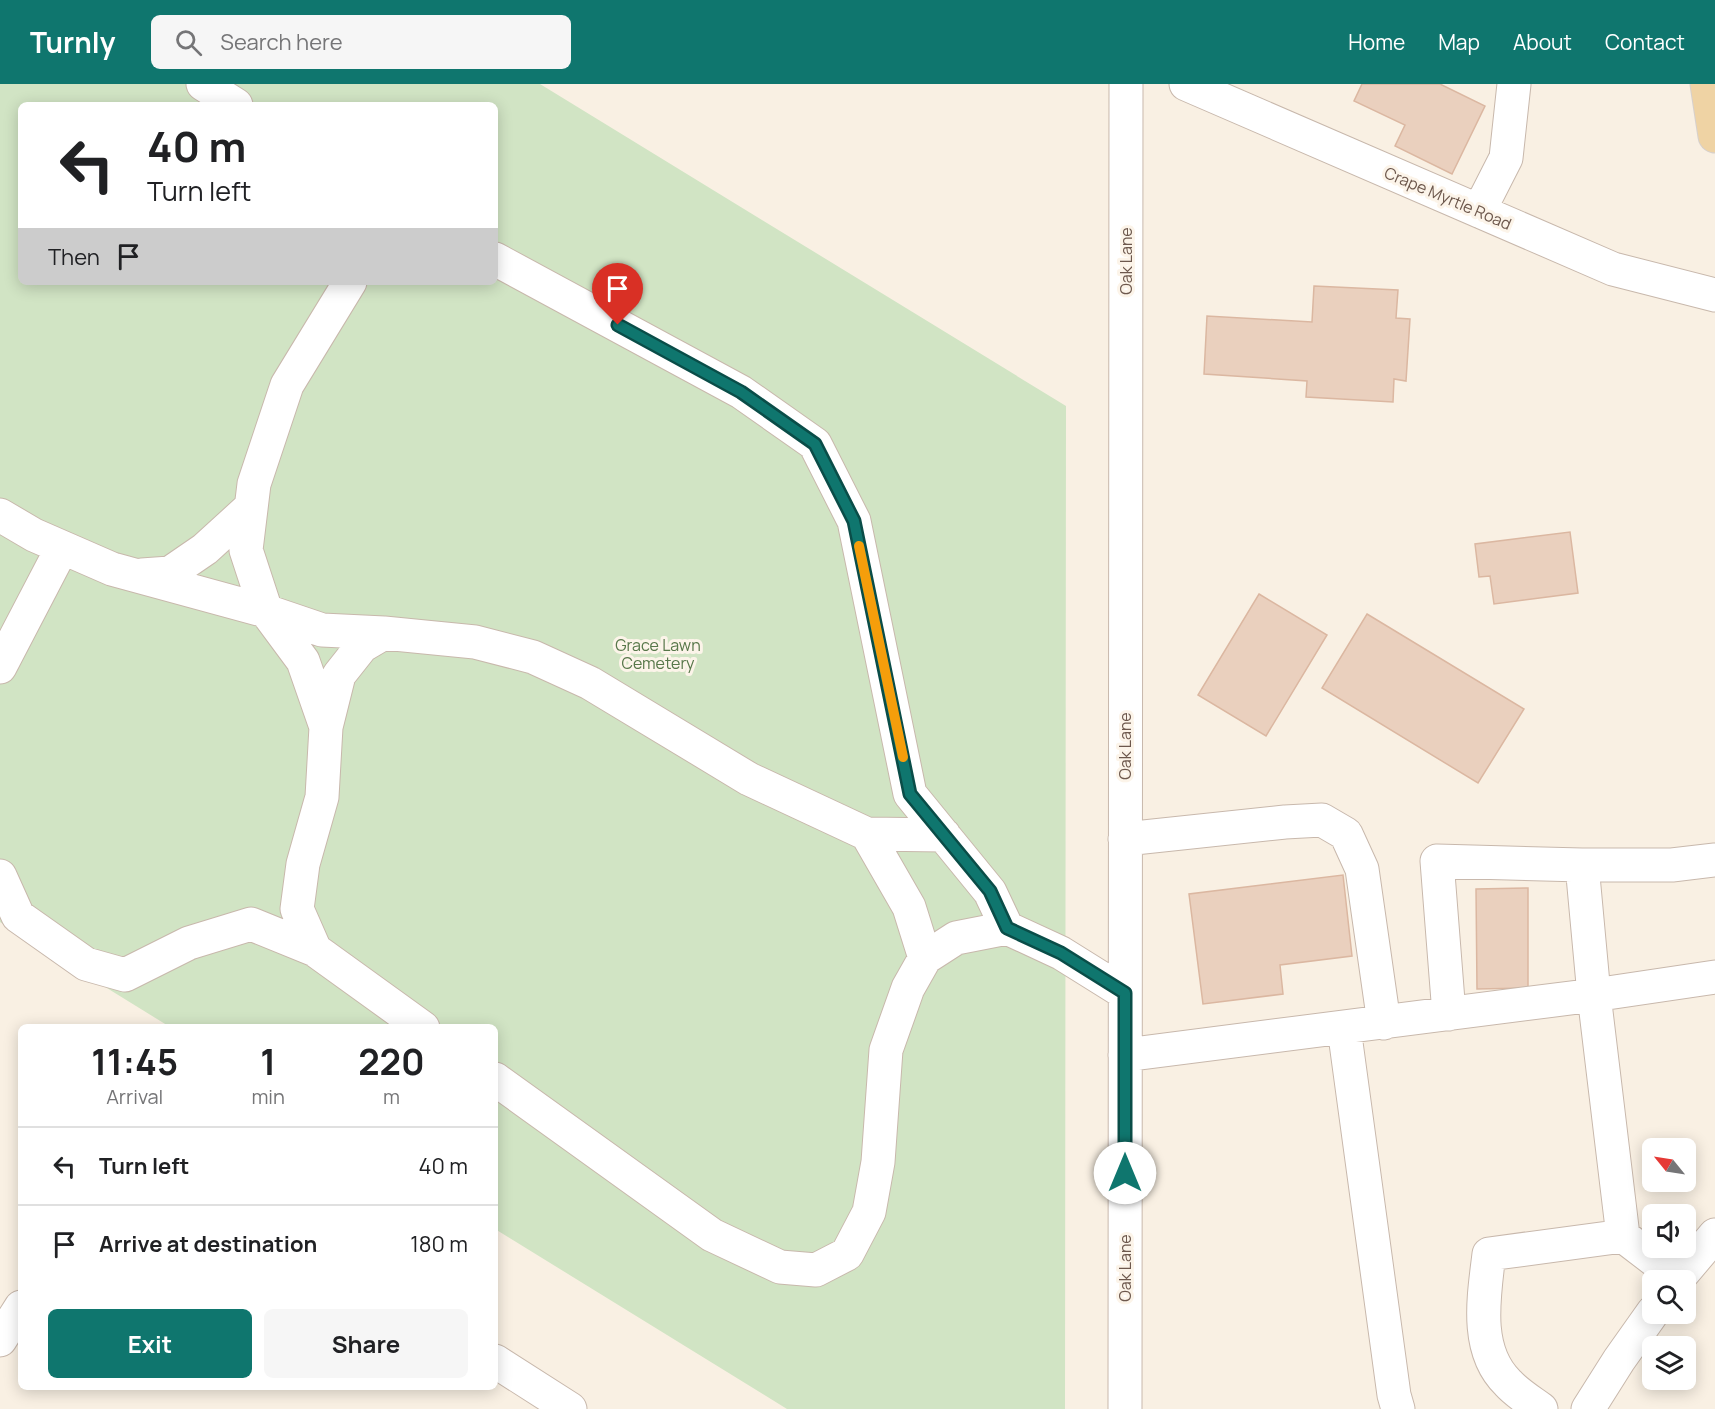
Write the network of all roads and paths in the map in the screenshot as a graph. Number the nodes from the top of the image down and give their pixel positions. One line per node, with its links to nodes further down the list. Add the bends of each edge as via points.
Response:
1 (203, 84): 6 (street)
2 (1126, 84): 22 (street, Oak Lane)
3 (1186, 84): 8 (street, Crape Myrtle Road)
4 (1514, 84): 8 (street, via 1506,158)
5 (1707, 84): 7 (main road)
6 (231, 102)
7 (1715, 136)
8 (1479, 211): 11 (street, Crape Myrtle Road, via 1613,269)
9 (498, 261): 21 (street, via 741,392 815,444 854,521 910,794)
10 (348, 285): 12 (street, via 287,385 254,484)
11 (1715, 295)
12 (251, 507): 15 (street, via 206,549 170,573); 16 (street, via 246,550)
13 (0, 515): 14 (street)
14 (62, 548): 15 (street); 18 (street)
15 (134, 575): 16 (street)
16 (266, 611): 17 (street, via 322,630); 19 (street, via 303,661)
17 (384, 633): 19 (street, via 362,646 339,675); 20 (street, via 475,642 532,657 590,683 749,779)
18 (0, 668)
19 (326, 726): 27 (street, via 322,797 303,864 297,909)
20 (867, 834): 21 (street); 28 (street, via 909,906)
21 (944, 835): 26 (street, via 990,891)
22 (1125, 839): 30 (street, Oak Lane); 33 (street, via 1322,820 1346,834 1362,869)
23 (1715, 860): 24 (street, via 1672,865)
24 (1582, 865): 31 (street); 32 (street, via 1437,861)
25 (0, 876): 27 (street, via 18,916 86,964 125,975 189,943 251,924)
26 (1007, 928): 28 (street, via 956,938); 30 (street, via 1061,953)
27 (315, 950): 34 (street)
28 (925, 958): 37 (street, via 908,988 886,1050 878,1162 869,1212 847,1254 816,1270 780,1267 712,1235)
29 (1715, 977): 31 (street)
30 (1125, 993): 36 (street, Oak Lane)
31 (1594, 995): 32 (street); 39 (street)
32 (1449, 1014): 33 (street)
33 (1384, 1023): 35 (street)
34 (417, 1024)
35 (1344, 1028): 36 (street); 46 (street)
36 (1125, 1055): 48 (street, Oak Lane)
37 (498, 1081)
38 (1715, 1235): 41 (street)
39 (1623, 1236): 40 (street); 49 (street, via 1489,1254 1482,1312 1491,1360 1507,1383)
40 (1665, 1270)
41 (1685, 1270)
42 (18, 1312): 44 (street)
43 (1644, 1324): 50 (street)
44 (0, 1340)
45 (498, 1363): 47 (street)
46 (1391, 1408)
47 (570, 1409)
48 (1125, 1409)
49 (1541, 1409)
50 (1588, 1409)

